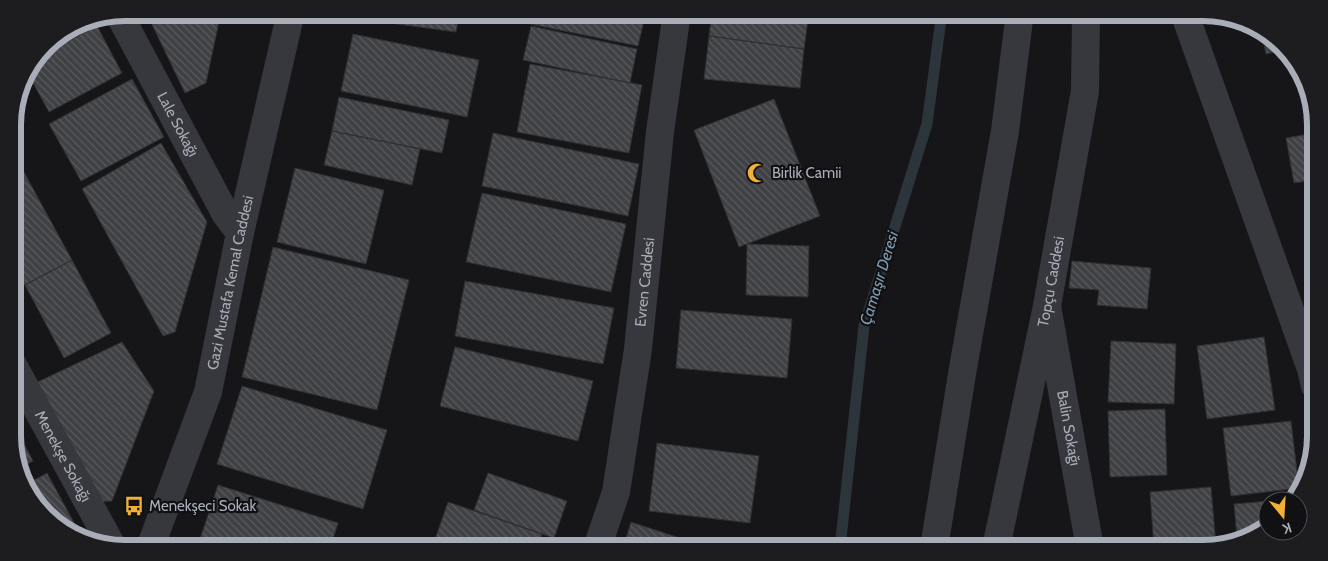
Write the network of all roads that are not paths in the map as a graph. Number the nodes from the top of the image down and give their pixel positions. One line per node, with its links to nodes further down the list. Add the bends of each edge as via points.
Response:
1 (123, 21): 7 (street, Lale Sokağı, via 225,213)
2 (289, 21): 7 (street, Gazi Mustafa Kemal Caddesi)
3 (676, 21): 13 (street, Evren Caddesi, via 660,132 638,349 616,492)
4 (1019, 21): 14 (street, via 1005,131)
5 (1086, 21): 8 (street, Topçu Caddesi, via 1085,91)
6 (1187, 21): 9 (street)
7 (240, 232): 12 (street, Gazi Mustafa Kemal Caddesi, via 208,392)
8 (1047, 306): 15 (street, Topçu Caddesi); 16 (street, Balin Sokağı)
9 (1307, 358)
10 (21, 380): 11 (street, Menekşe Sokağı)
11 (108, 538)
12 (153, 540)
13 (600, 540)
14 (935, 540)
15 (998, 540)
16 (1089, 540)

